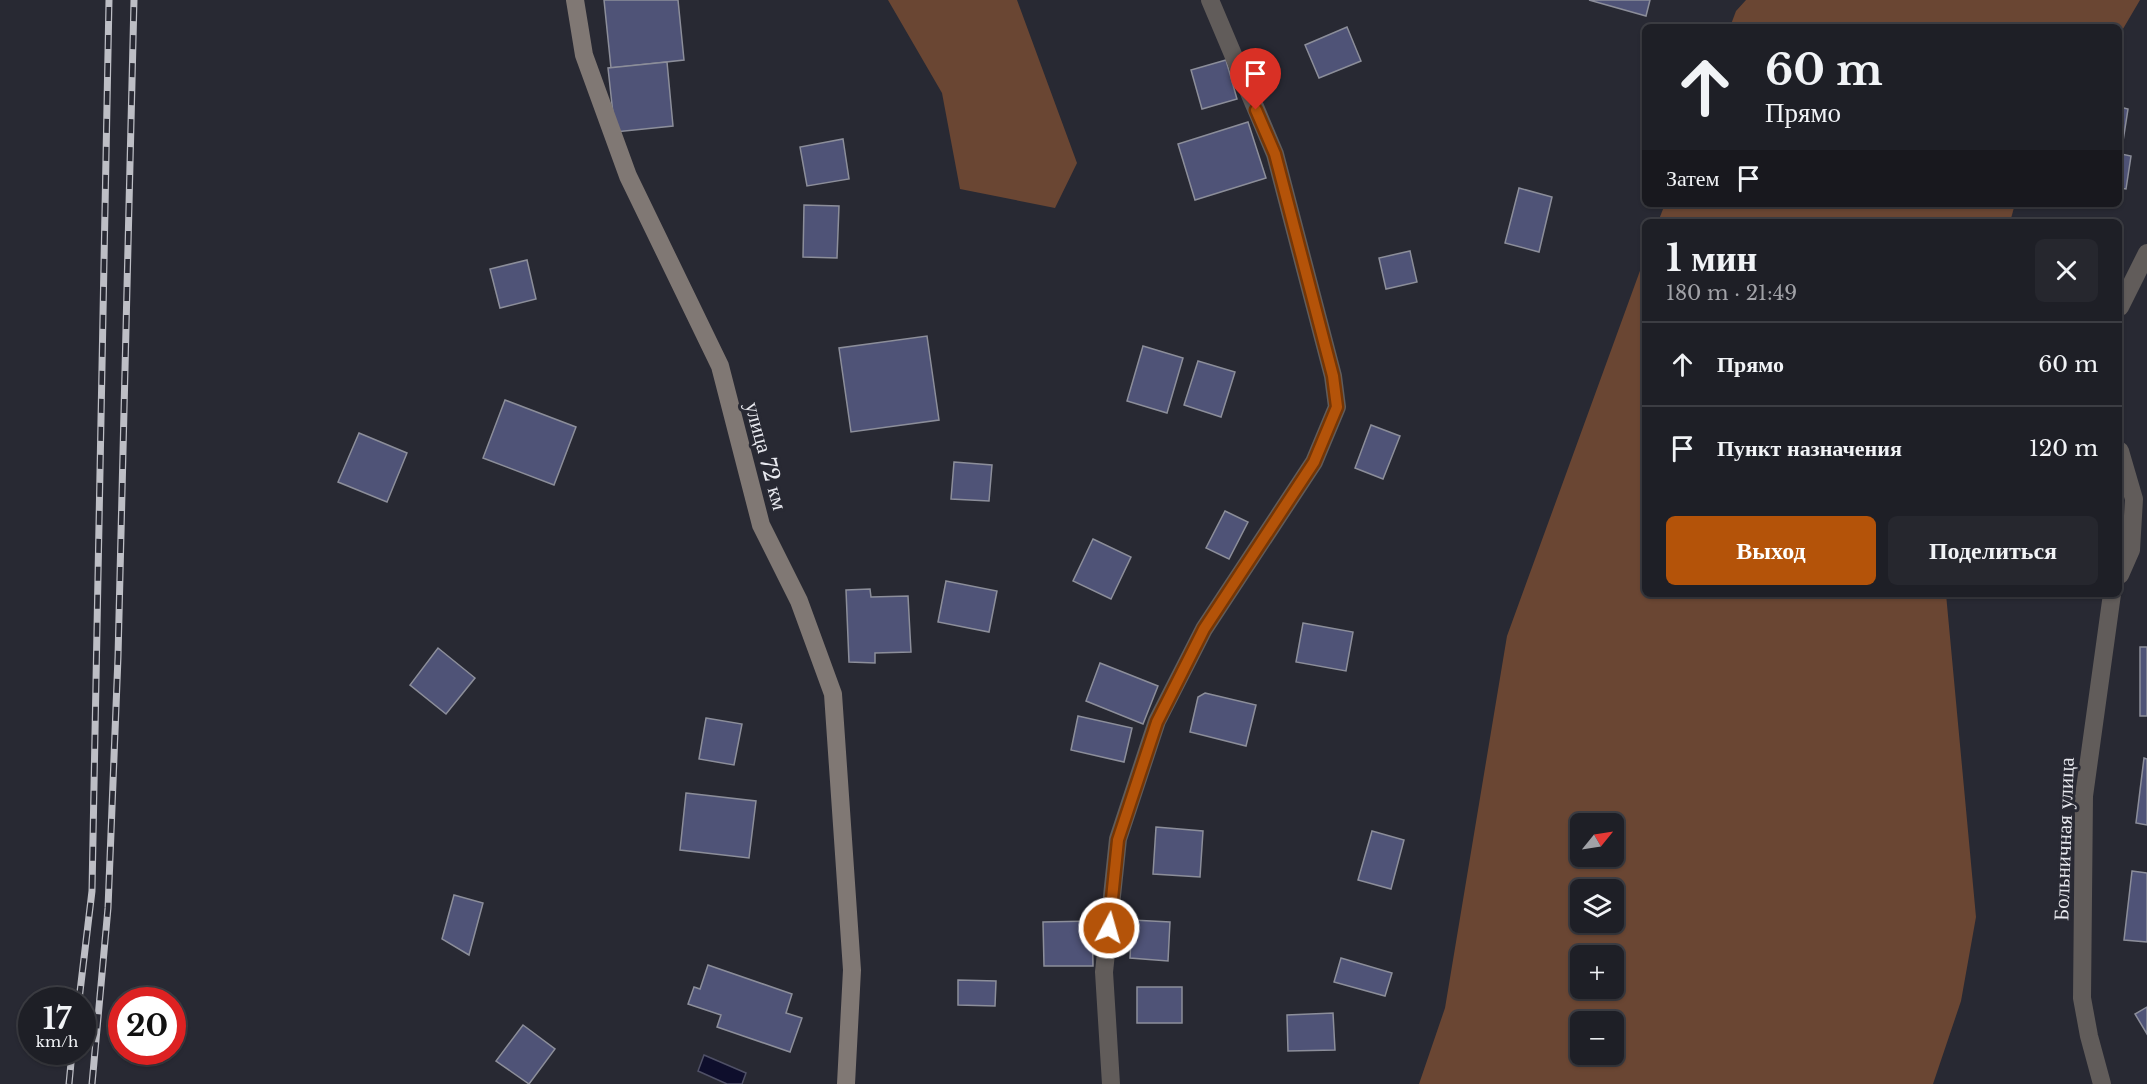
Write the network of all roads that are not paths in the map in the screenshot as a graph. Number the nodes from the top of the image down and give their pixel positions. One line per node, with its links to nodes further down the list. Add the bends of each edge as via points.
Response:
1 (575, 0): 8 (street, улица 72 км, via 584,55 628,176 720,366 761,525 799,600 833,694 852,970)
2 (1210, 0): 9 (street, via 1275,154 1333,376 1337,407 1314,462 1204,629 1157,722 1118,840 1104,972)
3 (2147, 253): 4 (street)
4 (2122, 304)
5 (2122, 459): 6 (street, via 2134,499 2131,550)
6 (2122, 571)
7 (2112, 597): 10 (street, Больничная улица, via 2084,796 2082,998)
8 (846, 1084)
9 (1111, 1084)
10 (2102, 1084)

